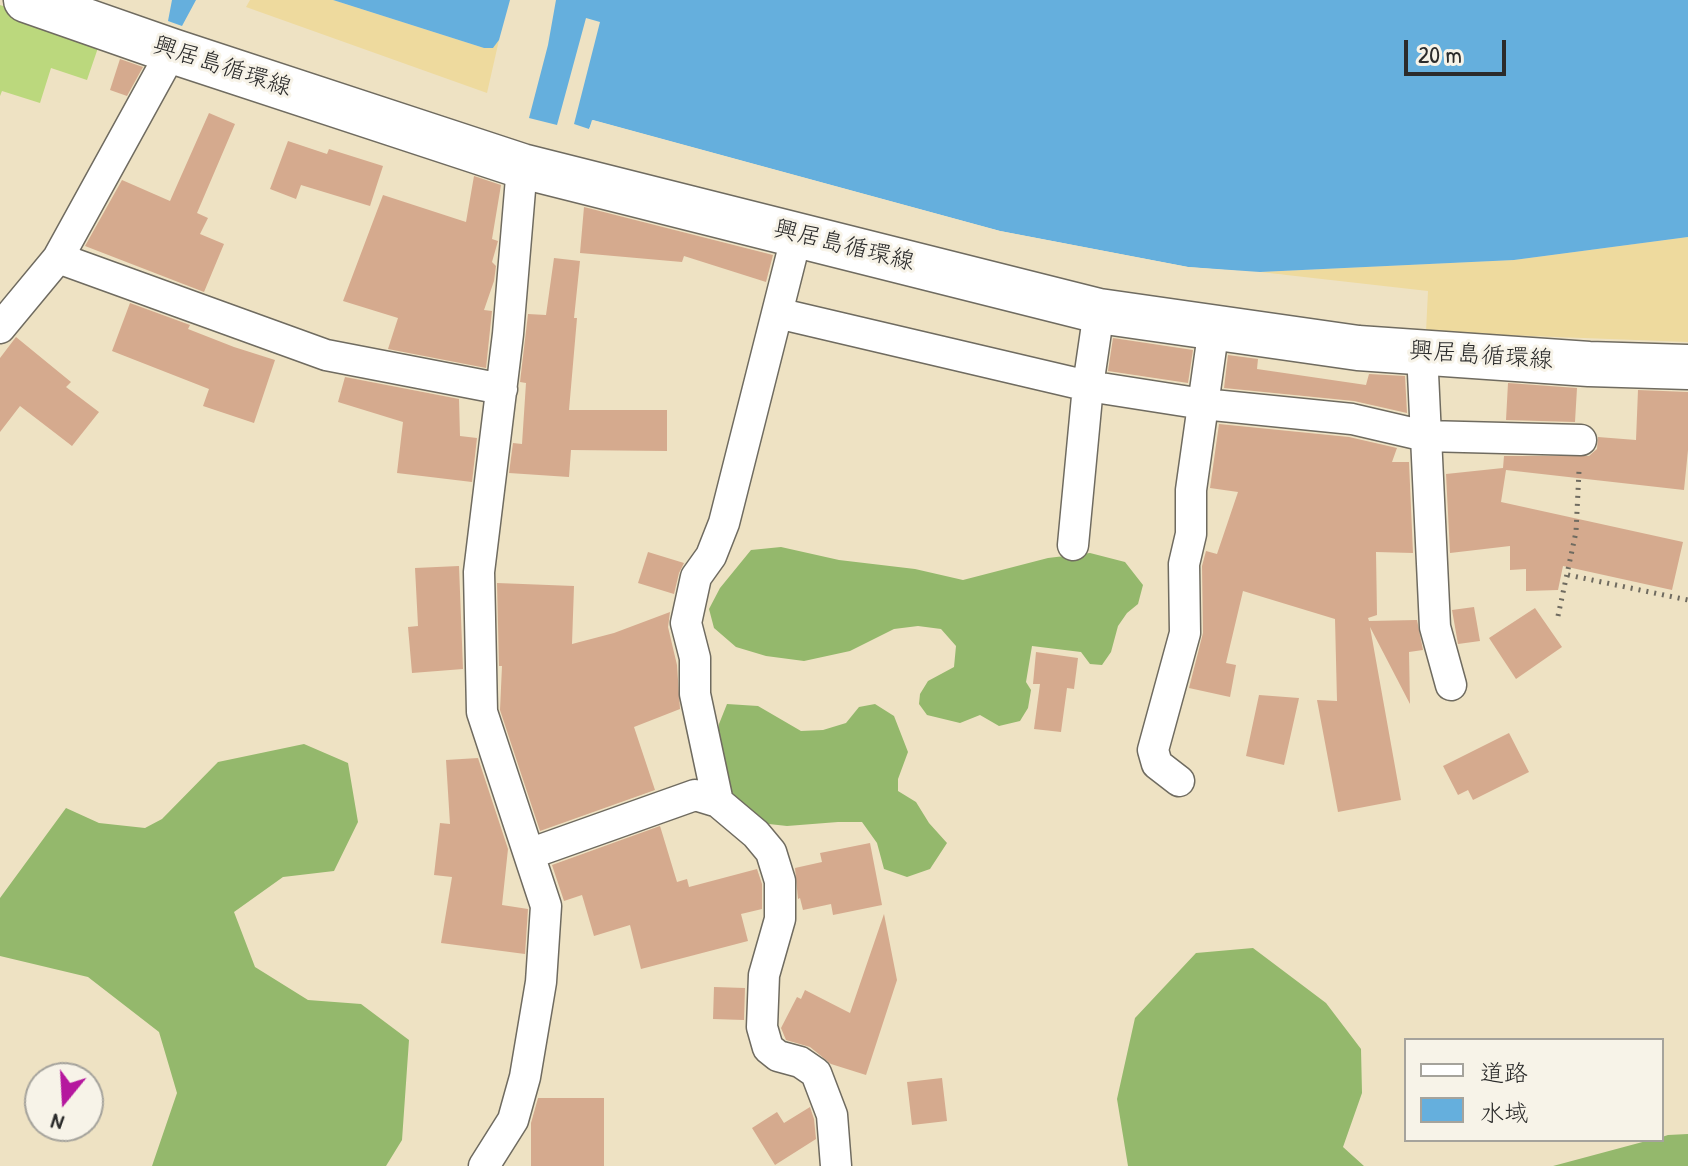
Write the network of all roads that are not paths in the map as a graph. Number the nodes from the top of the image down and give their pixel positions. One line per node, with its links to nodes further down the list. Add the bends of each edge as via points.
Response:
1 (26, 0): 2 (main road, 興居島循環線)
2 (172, 51): 3 (main road, 興居島循環線); 5 (street)
3 (522, 166): 4 (main road, 興居島循環線); 13 (street)
4 (797, 234): 6 (main road, 興居島循環線); 7 (street)
5 (58, 258): 9 (street); 13 (street, via 326,355)
6 (1099, 311): 8 (main road, 興居島循環線); 12 (street)
7 (777, 313): 12 (street); 20 (street, via 724,523 696,577 686,623)
8 (1214, 327): 10 (main road, 興居島循環線); 14 (street)
9 (0, 328)
10 (1422, 352): 11 (main road, 興居島循環線); 15 (street)
11 (1688, 367)
12 (1088, 386): 14 (street); 17 (street)
13 (502, 389): 21 (street, via 479,572 482,712)
14 (1203, 404): 15 (street, via 1352,419); 19 (street, via 1184,564 1185,633 1153,750 1157,764)
15 (1425, 436): 16 (street); 18 (street, via 1435,627)
16 (1581, 440)
17 (1073, 545)
18 (1451, 685)
19 (1179, 781)
20 (718, 802): 21 (street, via 695,795); 23 (street, via 771,852 780,881 780,919 764,975 762,1027 768,1048 816,1073 832,1115)
21 (529, 854): 22 (street, via 546,906 541,982 513,1120)
22 (484, 1166)
23 (836, 1166)

